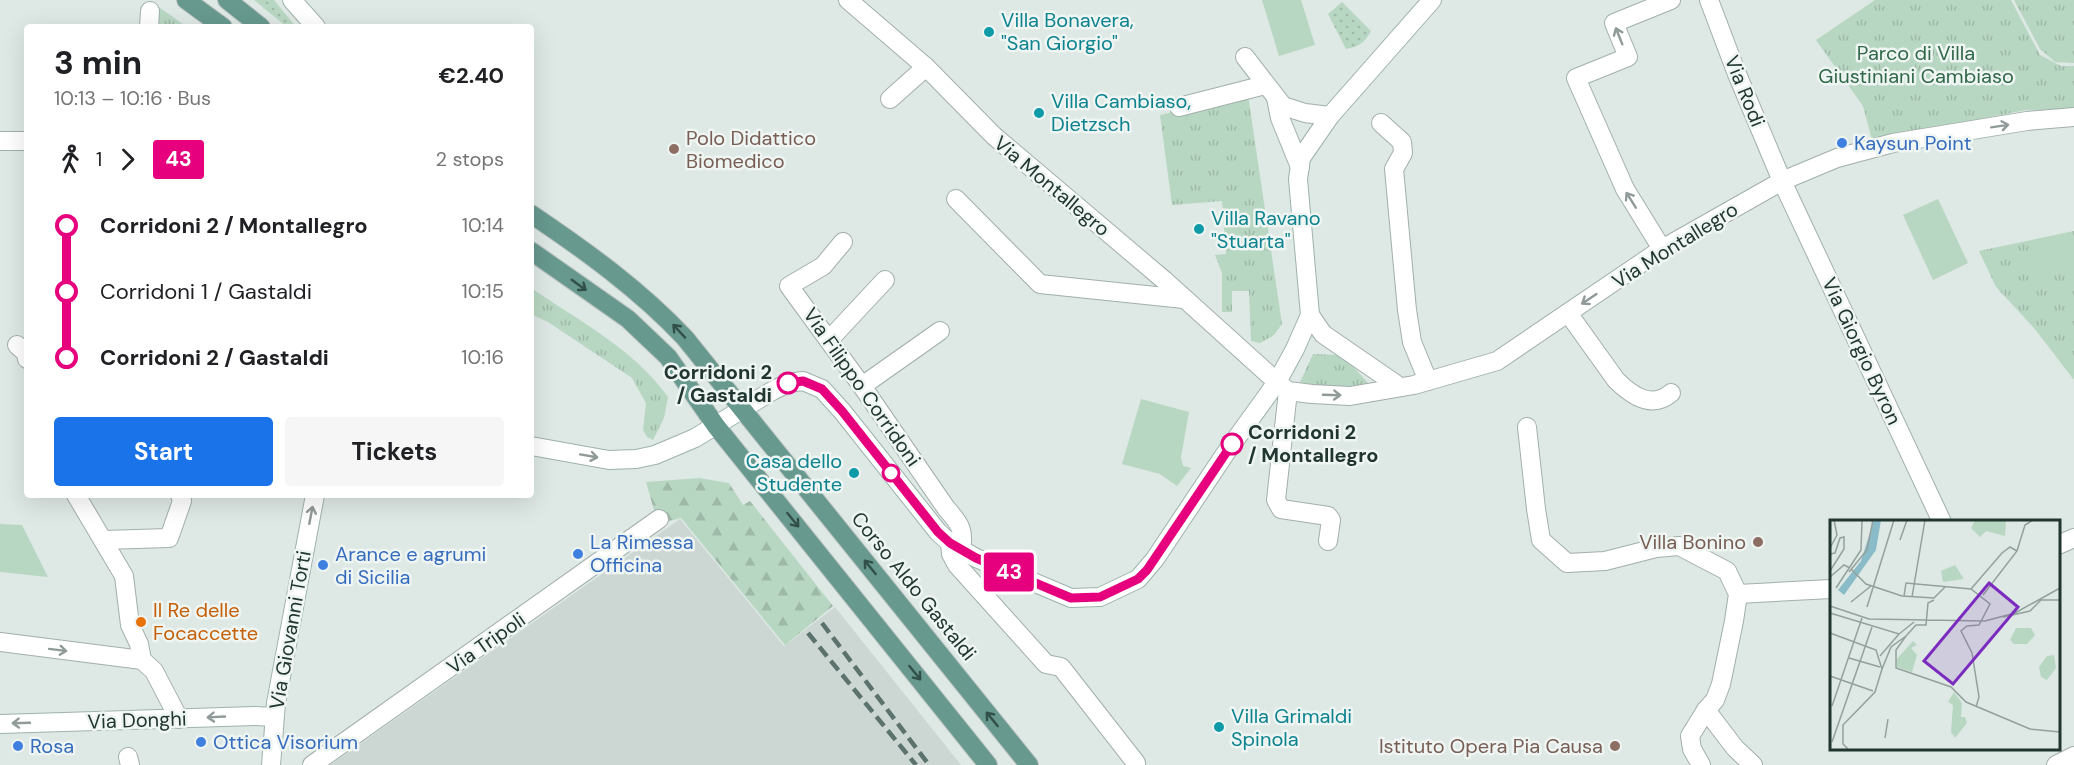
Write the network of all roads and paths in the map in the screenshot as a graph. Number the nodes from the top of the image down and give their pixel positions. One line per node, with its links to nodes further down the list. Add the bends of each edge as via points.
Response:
1 (186, 0): 8 (main road)
2 (227, 0): 9 (main road)
3 (292, 0): 10 (street)
4 (848, 0): 12 (street, Via Montallegro)
5 (1432, 0): 16 (street)
6 (1671, 0): 26 (street, one-way to 6, via 1625,189 1576,78 1628,57 1614,23)
7 (1709, 0): 22 (street, Via Rodi)
8 (219, 24)
9 (257, 24)
10 (313, 24)
11 (1245, 57): 13 (street)
12 (926, 67): 14 (street); 29 (street, Via Montallegro, via 994,136)
13 (1270, 92): 15 (street); 16 (street, via 1283,106); 21 (street)
14 (890, 99)
15 (1179, 107)
16 (1330, 116): 21 (street, via 1301,158)
17 (2074, 117): 22 (street, Via Montallegro, one-way to 17, via 1837,158 1893,143)
18 (1381, 123): 34 (street, via 1402,142 1403,153 1395,169 1407,310 1412,342)
19 (0, 141): 20 (street)
20 (24, 141)
21 (1300, 167): 31 (street)
22 (1782, 181): 26 (street, Via Montallegro); 47 (street, Via Giorgio Byron)
23 (956, 199): 29 (street, via 1040,285)
24 (534, 216): 39 (main road, Corso Aldo Gastaldi, one-way to 24, via 686,338 657,308)
25 (843, 242): 33 (street, Via Filippo Corridoni, via 823,266 789,286)
26 (1662, 249): 30 (street, Via Montallegro, one-way to 30)
27 (534, 253): 40 (main road, one-way to 40, via 649,337 679,371)
28 (885, 280): 33 (street)
29 (1184, 298): 36 (street, Via Montallegro)
30 (1568, 313): 34 (street, Via Montallegro, via 1505,357); 38 (street, via 1616,380 1637,398 1658,399)
31 (1310, 315): 36 (street, Via Filippo Corridoni); 37 (street, via 1323,334)
32 (940, 331): 35 (street)
33 (829, 340): 35 (street, Via Filippo Corridoni)
34 (1428, 381): 37 (street, Via Montallegro)
35 (862, 386): 52 (street, Via Filippo Corridoni, via 960,524 963,538)
36 (1282, 386): 37 (street, Via Montallegro, one-way to 37, via 1312,394 1350,396); 50 (street, via 1276,500 1281,509 1328,516); 52 (street, Via Filippo Corridoni, via 1261,404 1155,559 1138,579 1116,590 1100,597 1071,598)
37 (1400, 387)
38 (1671, 393)
39 (741, 410): 40 (street, Via Filippo Corridoni); 52 (street, Via Filippo Corridoni, via 788,383 803,381 822,389 938,532); 67 (main road, Corso Aldo Gastaldi, one-way to 39)
40 (717, 426): 42 (street, Via Filippo Corridoni, one-way to 40, via 609,460 636,459 655,455); 66 (main road, one-way to 66)
41 (1527, 427): 54 (street, via 1541,540 1567,563 1605,561 1679,546 1726,571)
42 (534, 447)
43 (78, 498): 49 (street)
44 (181, 498): 49 (street, via 169,538)
45 (314, 498): 58 (street, Via Giovanni Torti, one-way to 45)
46 (659, 519): 65 (street, Via Tripoli)
47 (1941, 520)
48 (2074, 538): 51 (street)
49 (103, 540): 56 (street, via 124,576 130,625)
50 (1328, 541)
51 (2059, 545)
52 (955, 546): 63 (street, Via Filippo Corridoni, via 951,554 957,565 1046,664 1061,667)
53 (1830, 589): 54 (street)
54 (1738, 594): 57 (street, via 1721,684 1716,700)
55 (0, 642): 56 (street, one-way to 56)
56 (142, 660): 59 (street, via 154,671)
57 (1706, 710): 68 (street, via 1690,736); 69 (street)
58 (274, 717): 59 (street, Via Donghi, one-way to 59); 64 (street, Via Giovanni Torti)
59 (180, 719): 60 (street, Via Donghi, one-way to 60)
60 (0, 724)
61 (2049, 750): 70 (street)
62 (2074, 756): 70 (street)
63 (1136, 763)
64 (272, 765)
65 (312, 765)
66 (988, 765)
67 (1029, 765)
68 (1701, 765)
69 (1754, 765)
70 (2056, 765)

